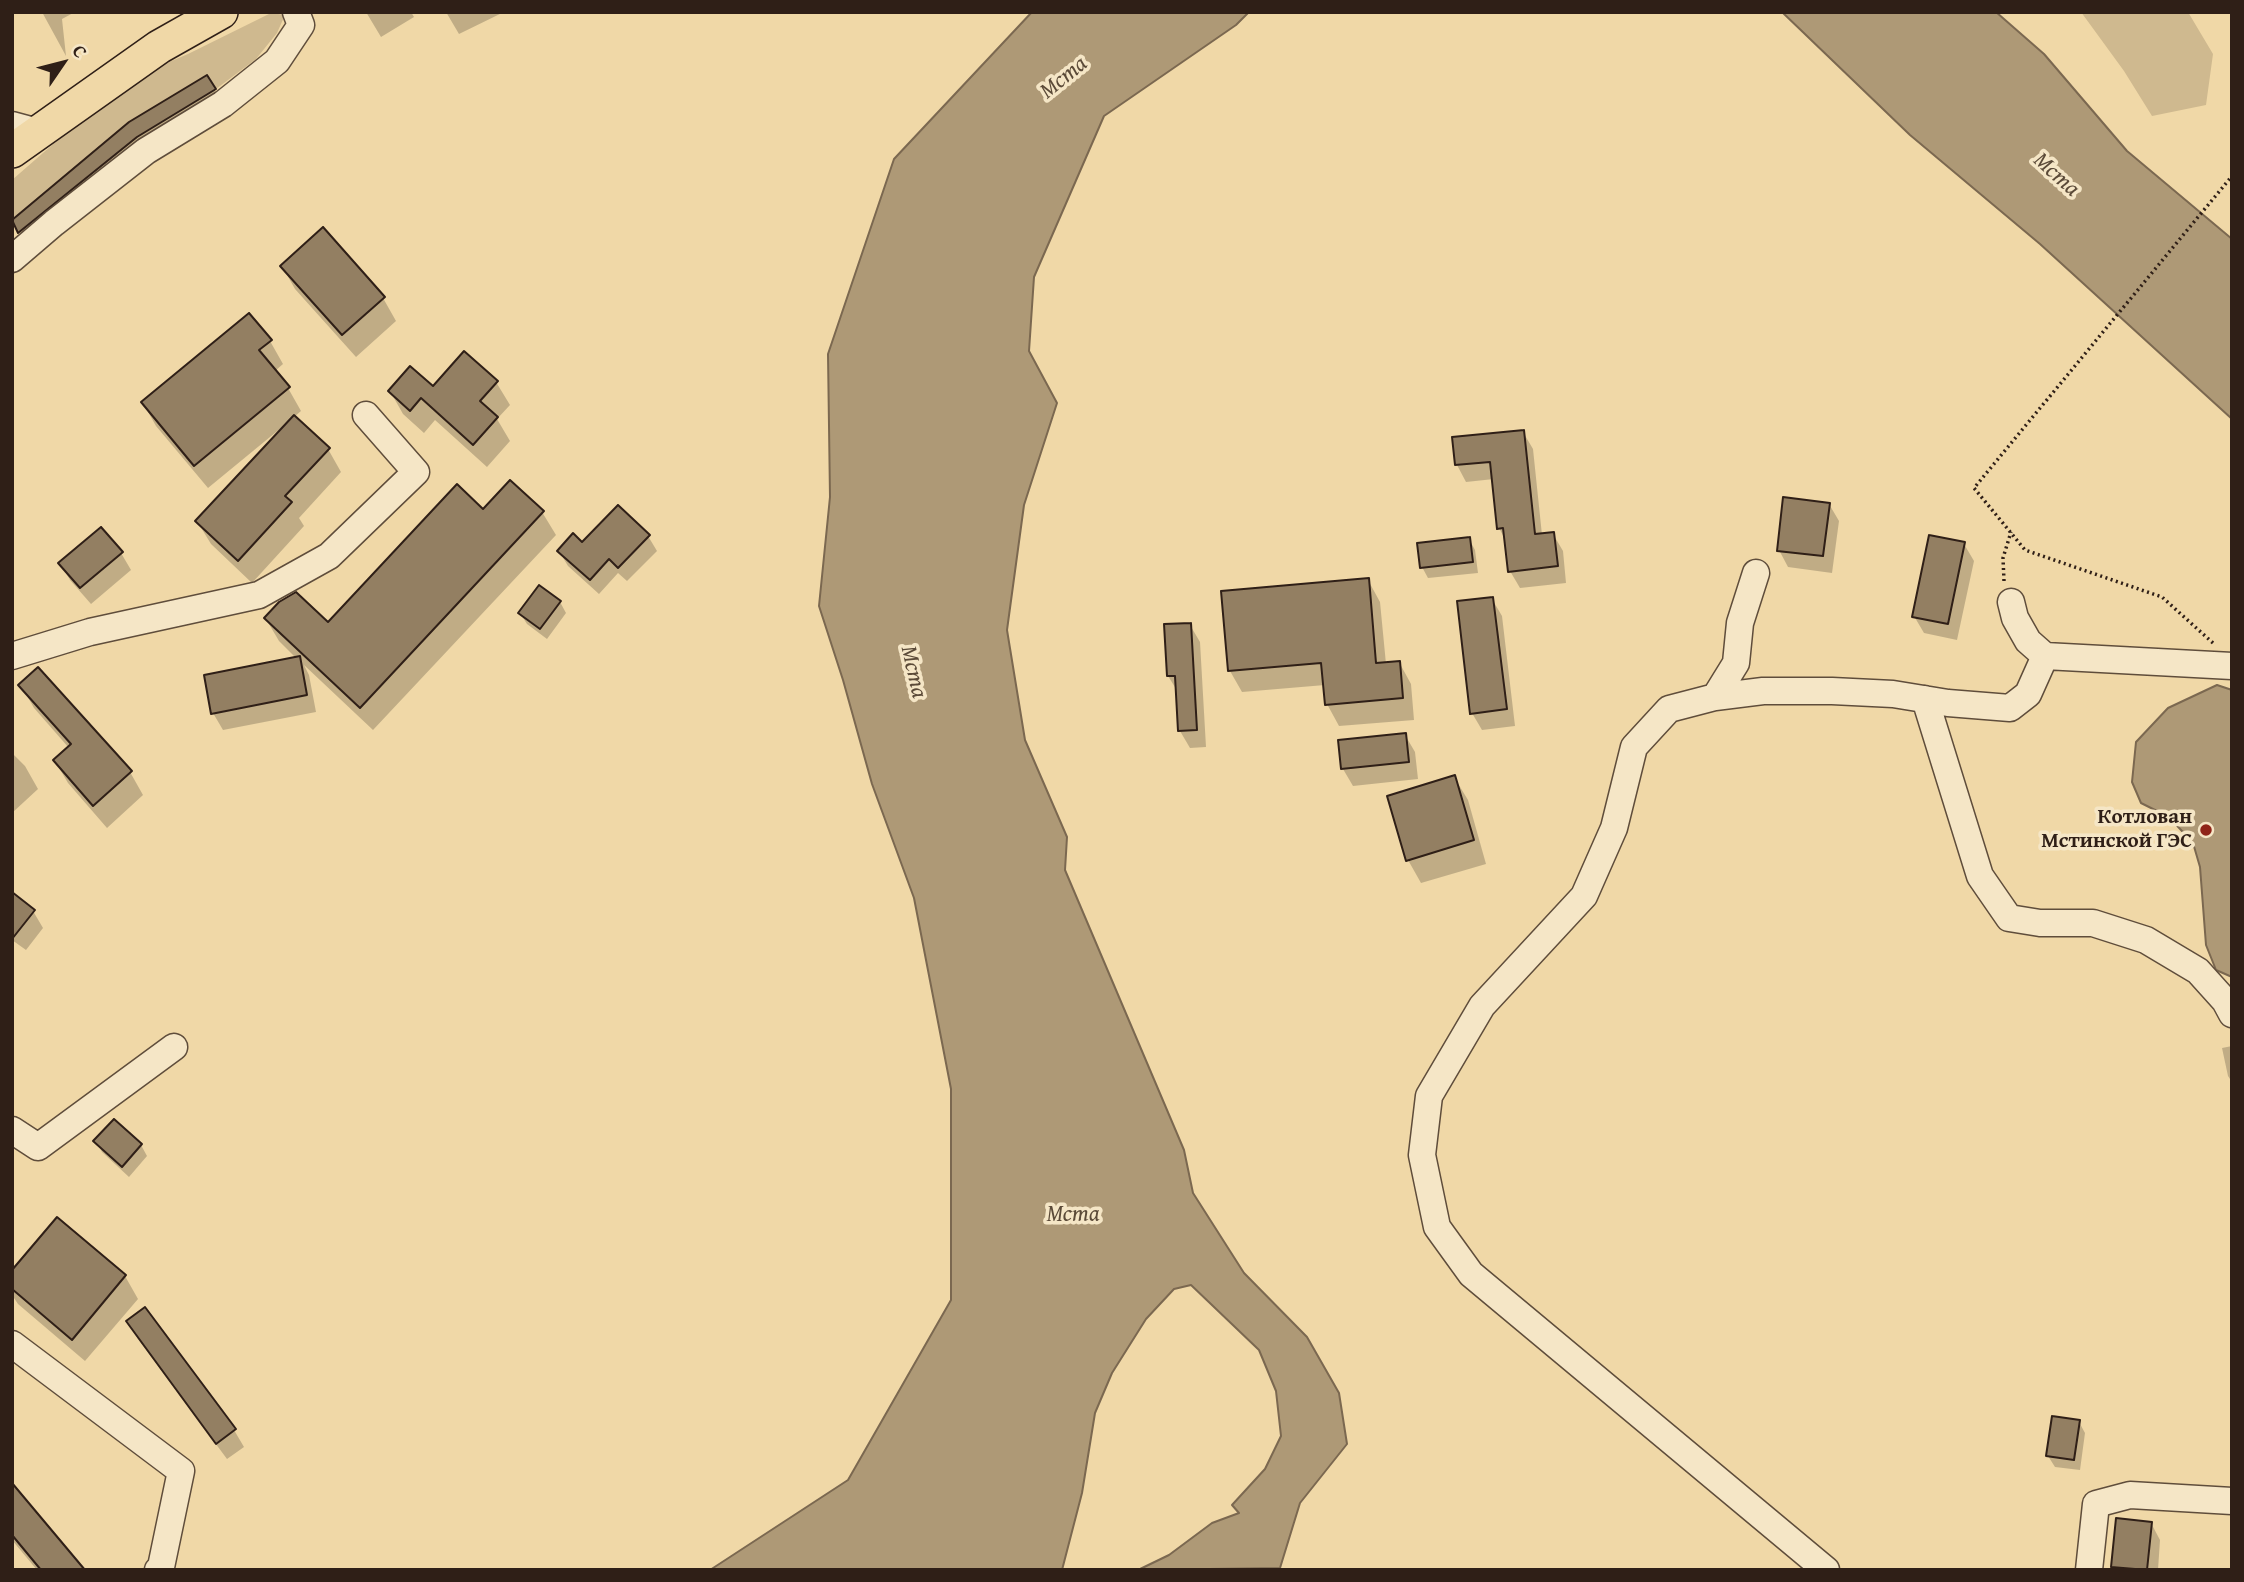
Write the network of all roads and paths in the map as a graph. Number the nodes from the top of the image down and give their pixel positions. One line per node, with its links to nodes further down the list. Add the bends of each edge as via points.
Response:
1 (221, 12): 3 (main road)
2 (296, 12): 6 (street, via 301,25 276,61 223,104 146,151)
3 (25, 128): 4 (main road)
4 (12, 151)
5 (2232, 176): 8 (path, via 1974,488)
6 (12, 259)
7 (366, 415): 11 (street, via 416,472 329,555 259,595 90,632)
8 (2011, 531): 10 (path, via 2003,558); 13 (path, via 2025,550 2162,597)
9 (1756, 573): 14 (street, via 1740,623 1736,663)
10 (2011, 602): 12 (street, via 2028,642)
11 (12, 656)
12 (2045, 656): 13 (street); 15 (street, via 2028,694 2010,708)
13 (2227, 658)
14 (1715, 697): 15 (street, via 1763,691 1832,691); 22 (street, via 1669,709 1634,747 1614,828 1584,896 1482,1006 1429,1096 1422,1155 1437,1227 1471,1274)
15 (1925, 699): 16 (street, via 1980,876 2010,918 2093,923 2146,940 2198,971)
16 (2232, 1014)
17 (174, 1046): 18 (street, via 38,1147)
18 (12, 1129)
19 (12, 1344): 21 (street, via 181,1471)
20 (2232, 1501): 23 (street, via 2130,1495 2096,1504)
21 (158, 1570)
22 (1826, 1570)
23 (2089, 1570)

